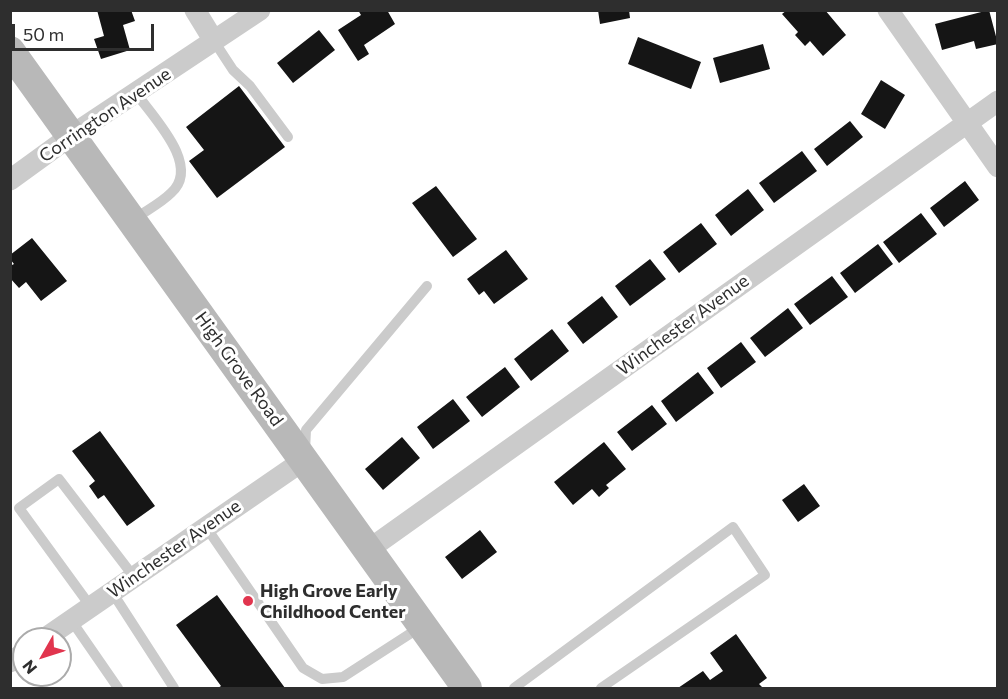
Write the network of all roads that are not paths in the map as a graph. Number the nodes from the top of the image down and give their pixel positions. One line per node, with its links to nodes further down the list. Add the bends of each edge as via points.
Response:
1 (195, 10): 4 (street)
2 (260, 10): 4 (street, Corrington Avenue)
3 (888, 10): 8 (street)
4 (214, 41): 6 (street, Corrington Avenue); 10 (lane)
5 (10, 51): 9 (main road, High Grove Road)
6 (136, 93): 9 (street, Corrington Avenue); 13 (lane, via 175,147 182,166 181,180 172,193)
7 (998, 100): 8 (street, Winchester Avenue)
8 (967, 123): 11 (street); 17 (street, Winchester Avenue)
9 (72, 135): 12 (street, Corrington Avenue); 13 (main road, High Grove Road)
10 (288, 136)
11 (998, 167)
12 (10, 180)
13 (132, 220): 15 (main road, High Grove Road)
14 (428, 286): 15 (lane, via 306,430)
15 (304, 460): 16 (street, Winchester Avenue); 17 (main road, High Grove Road)
16 (206, 527): 18 (street, Winchester Avenue); 22 (lane, via 303,668 322,679 343,677)
17 (368, 550): 22 (main road, High Grove Road)
18 (134, 577): 19 (street, Winchester Avenue); 20 (lane, via 59,479 19,508)
19 (112, 592): 20 (street, Winchester Avenue); 25 (lane)
20 (91, 607): 21 (street, Winchester Avenue)
21 (71, 620): 23 (street, Winchester Avenue); 24 (lane)
22 (422, 626): 26 (main road, High Grove Road)
23 (61, 627)
24 (118, 688)
25 (174, 688)
26 (467, 688)
27 (514, 688): 28 (lane, via 733,527 765,575)
28 (601, 688)

